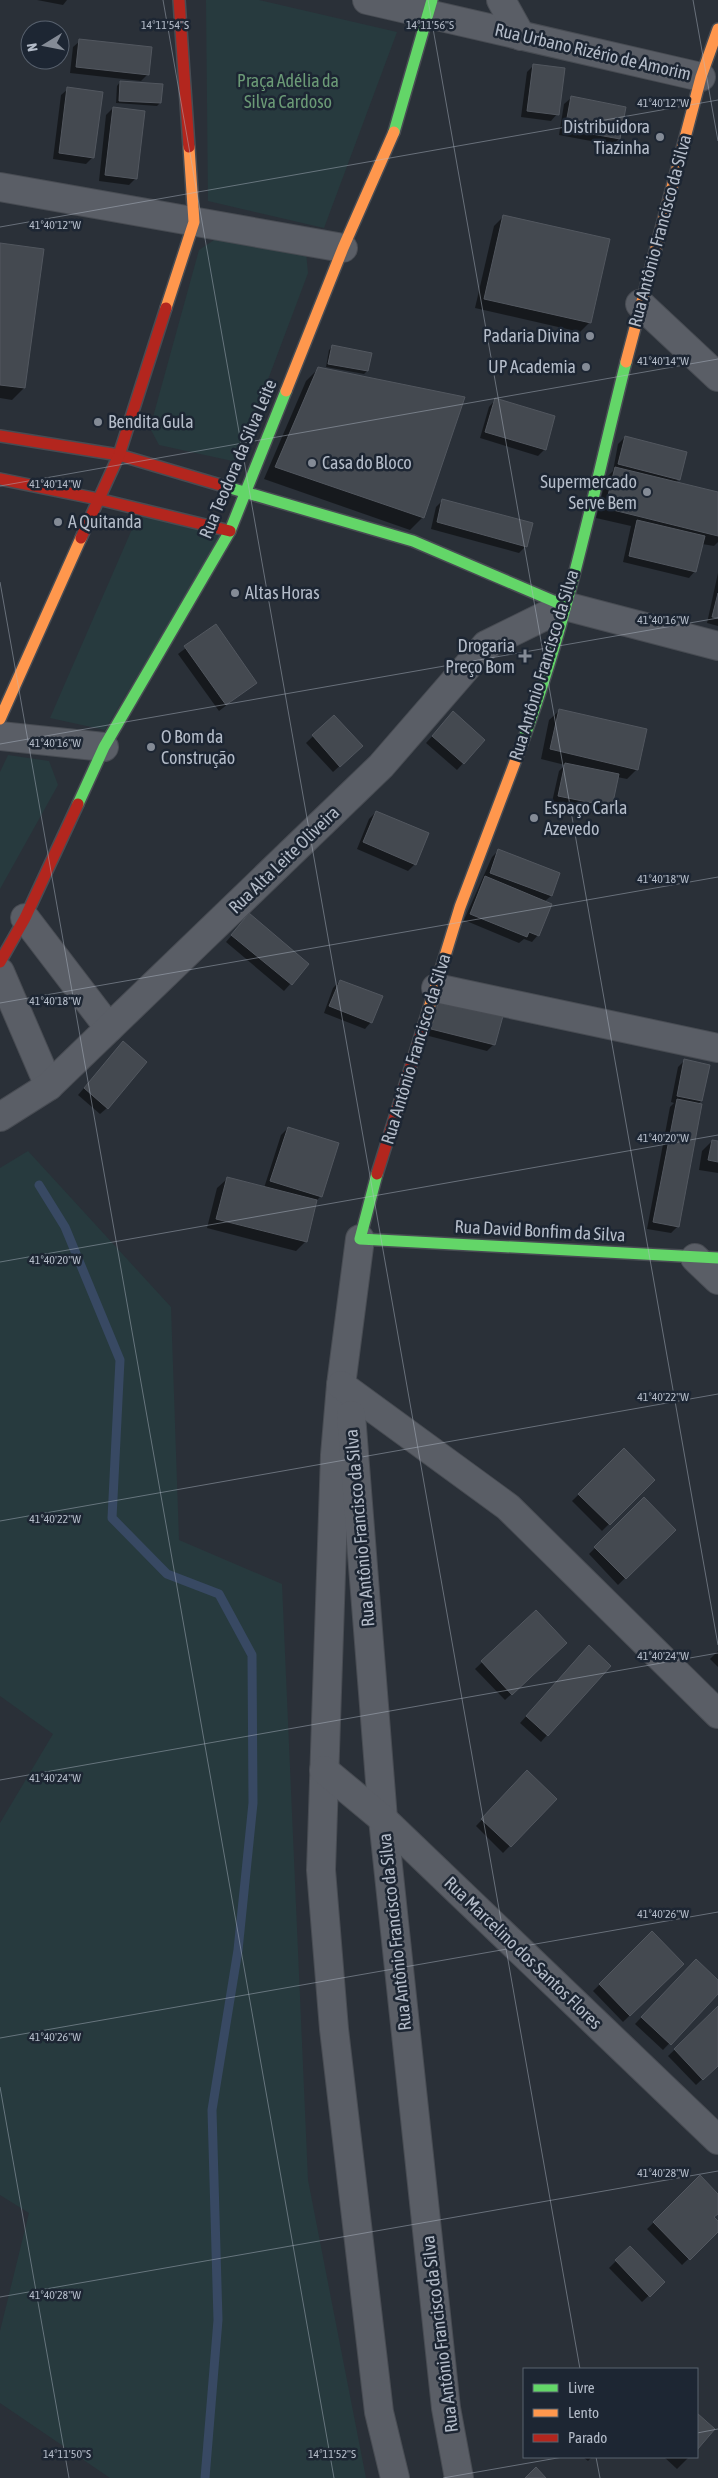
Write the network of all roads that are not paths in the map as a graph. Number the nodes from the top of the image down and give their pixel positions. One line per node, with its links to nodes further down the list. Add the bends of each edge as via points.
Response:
1 (179, 0): 9 (street)
2 (367, 0): 4 (street, Rua Urbano Rizério de Amorim)
3 (501, 0): 6 (street)
4 (431, 8): 6 (street, Rua Urbano Rizério de Amorim); 10 (street, Rua Teodora da Silva Leite, via 399,122)
5 (718, 28): 7 (street, Rua Antônio Francisco da Silva)
6 (521, 36): 7 (street, Rua Urbano Rizério de Amorim)
7 (701, 77): 11 (street, Rua Antônio Francisco da Silva)
8 (0, 187): 9 (street)
9 (194, 222): 10 (street); 14 (street)
10 (343, 248): 16 (street, Rua Teodora da Silva Leite)
11 (640, 304): 12 (street); 19 (street, Rua Antônio Francisco da Silva)
12 (718, 377)
13 (0, 436): 14 (street)
14 (118, 455): 16 (street); 17 (street)
15 (0, 479): 17 (street)
16 (246, 492): 18 (street, Rua Teodora da Silva Leite); 19 (street, via 413,541)
17 (98, 499): 18 (street); 21 (street)
18 (230, 531): 23 (street, Rua Teodora da Silva Leite)
19 (565, 606): 20 (street); 27 (street, Rua Antônio Francisco da Silva, via 533,716 460,907); 28 (street, Rua Alta Leite Oliveira, via 486,645 381,766)
20 (718, 646)
21 (0, 719)
22 (0, 736): 23 (street)
23 (104, 747): 24 (street, Rua Teodora da Silva Leite)
24 (25, 918): 25 (street, Rua Teodora da Silva Leite); 28 (street)
25 (0, 962)
26 (0, 972): 30 (street)
27 (436, 988): 29 (street); 32 (street, Rua Antônio Francisco da Silva)
28 (109, 1028): 30 (street, Rua Alta Leite Oliveira)
29 (718, 1048)
30 (49, 1086): 31 (street, Rua Alta Leite Oliveira)
31 (0, 1117)
32 (360, 1239): 33 (street, Rua David Bonfim da Silva); 35 (street, Rua Antônio Francisco da Silva)
33 (707, 1258): 34 (street)
34 (718, 1280)
35 (341, 1385): 36 (street, via 508,1507); 37 (street, Rua Antônio Francisco da Silva, via 335,1455); 38 (street, Rua Antônio Francisco da Silva, via 352,1417)
36 (718, 1714)
37 (324, 1770): 38 (street, Rua Marcelino dos Santos Flores); 40 (street, Rua Antônio Francisco da Silva, via 321,1870 334,2029 379,2412)
38 (383, 1819): 39 (street, Rua Marcelino dos Santos Flores); 41 (street, Rua Antônio Francisco da Silva, via 446,2408)
39 (718, 2140)
40 (395, 2478)
41 (459, 2478)

